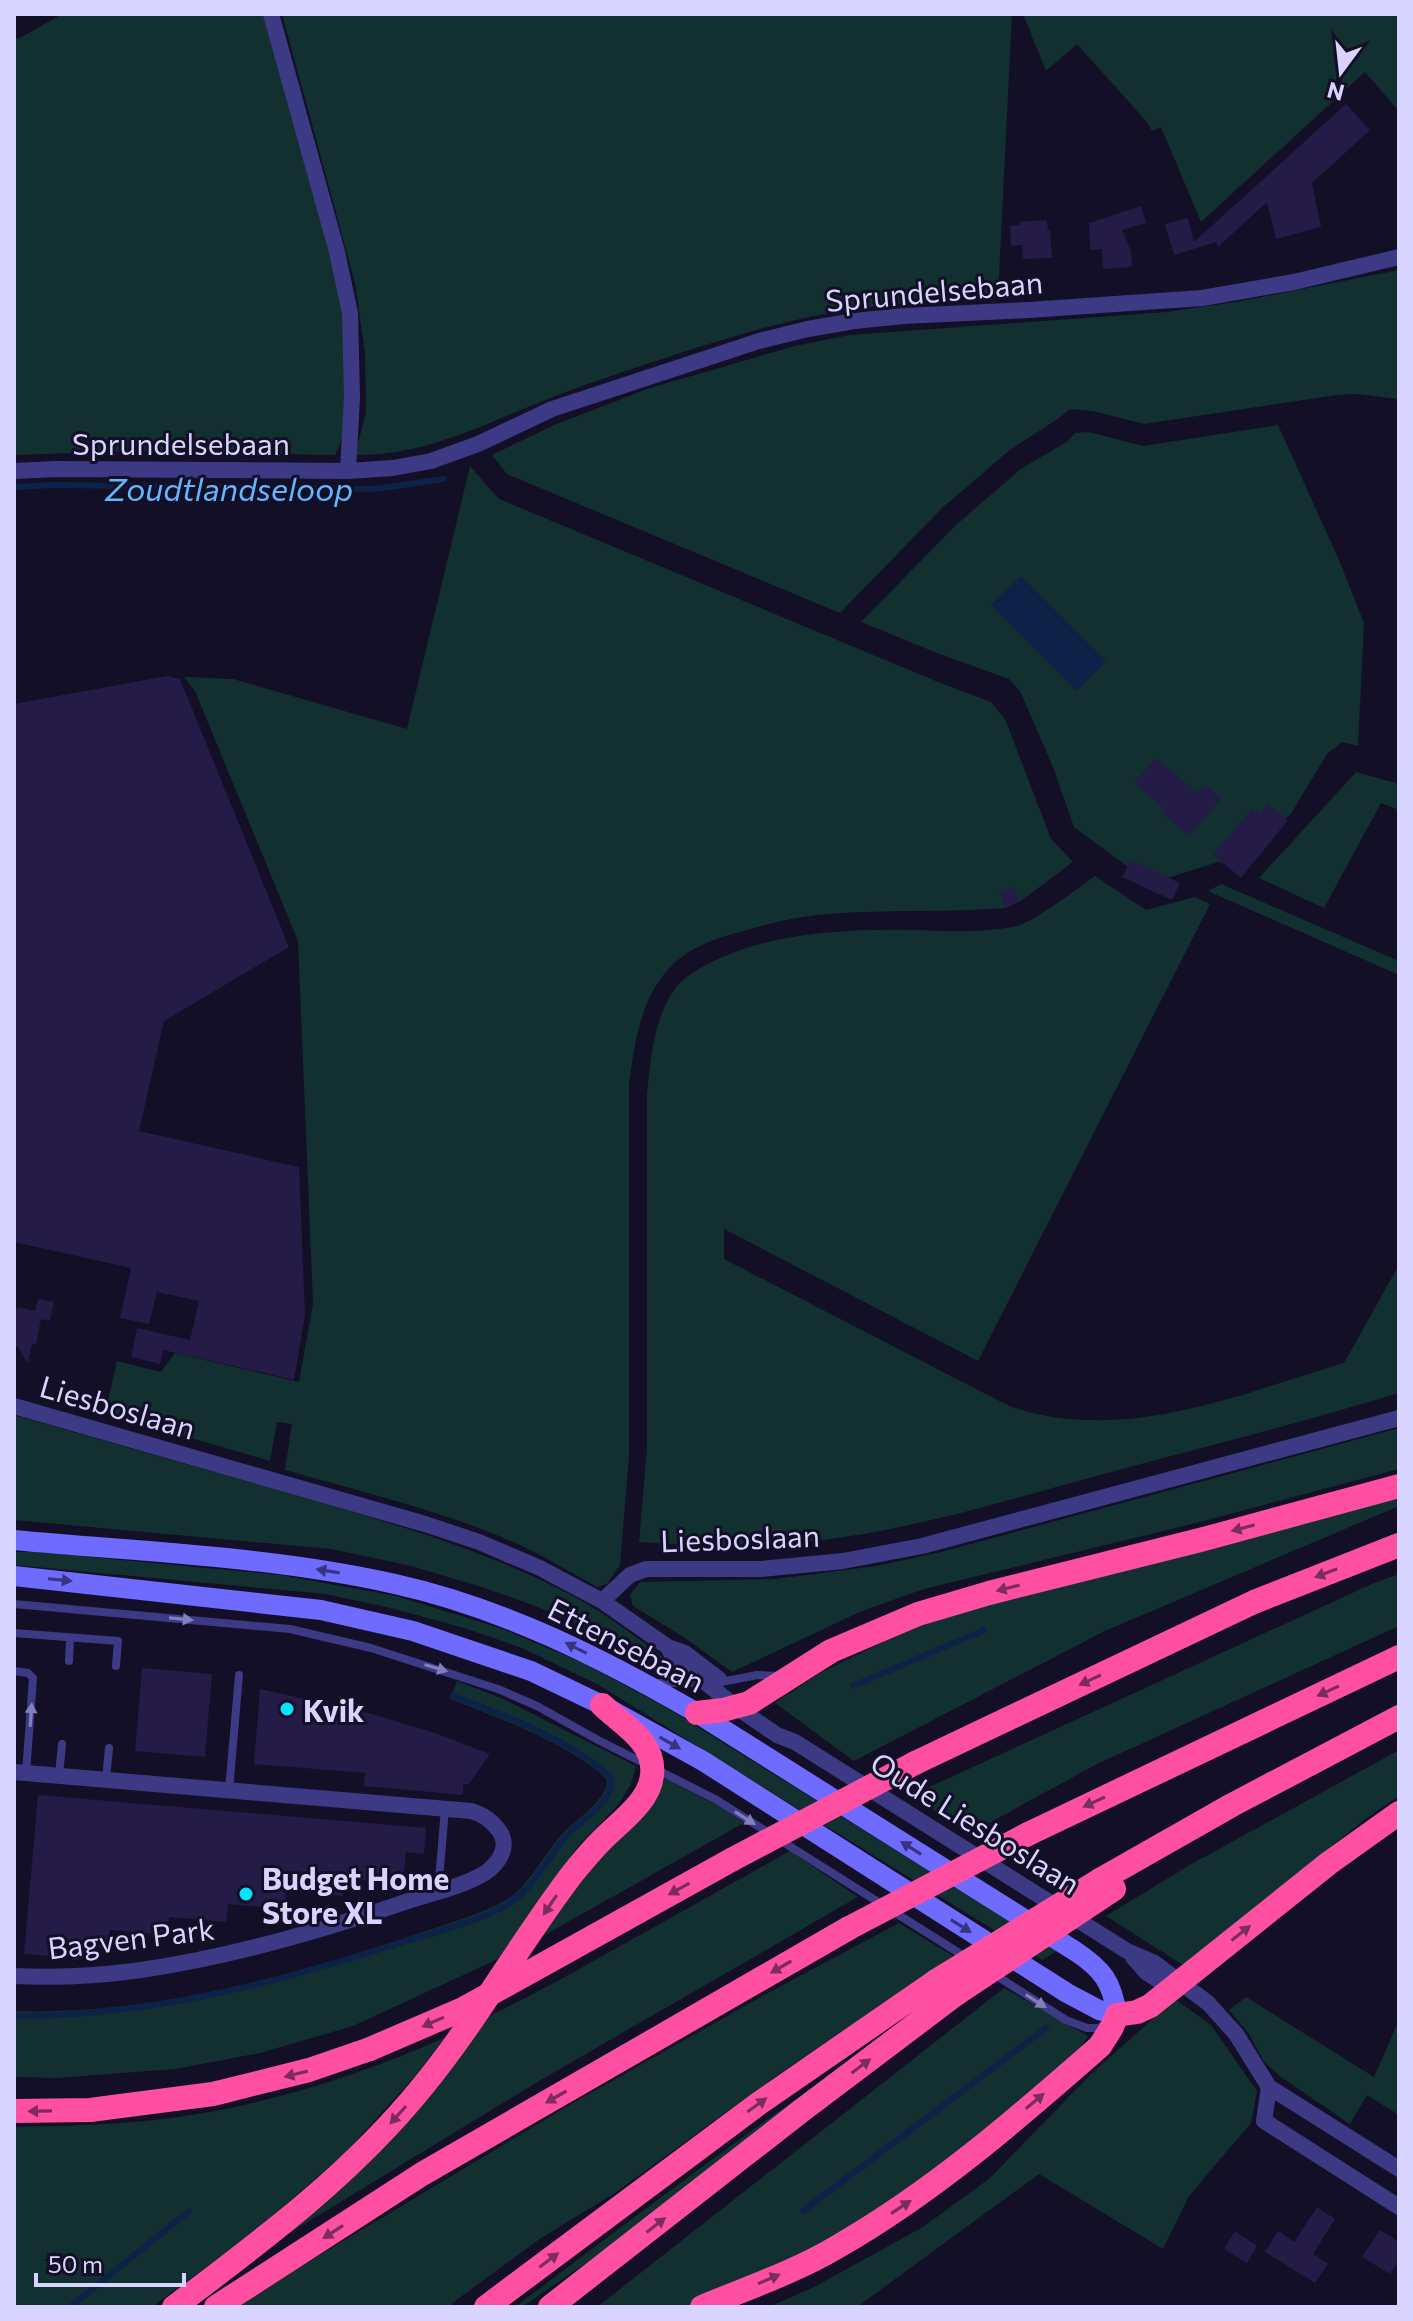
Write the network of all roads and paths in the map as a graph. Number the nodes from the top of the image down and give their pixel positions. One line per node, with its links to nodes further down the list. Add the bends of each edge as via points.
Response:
1 (271, 14): 4 (street, via 350,313)
2 (1399, 257): 4 (street, Sprundelsebaan, via 1202,298 904,316 808,329 552,409 431,461)
3 (14, 471): 4 (street, Sprundelsebaan)
4 (348, 471)
5 (14, 1406): 11 (street, Liesboslaan, via 466,1537)
6 (1399, 1418): 11 (street, Liesboslaan, via 922,1546 761,1569 646,1569 630,1575)
7 (1399, 1486): 20 (highway, one-way to 20, via 950,1604 831,1651)
8 (14, 1540): 22 (main road, Ettensebaan, one-way to 8, via 540,1632 398,1585 284,1565)
9 (1399, 1545): 44 (highway, one-way to 44, bridge, via 1254,1602 915,1763 463,2009 370,2049 213,2094 90,2110)
10 (14, 1576): 23 (main road, one-way to 23, via 350,1616 474,1650)
11 (602, 1601): 21 (street, Oude Liesboslaan, via 685,1653)
12 (14, 1604): 30 (lane, one-way to 30, via 290,1629 371,1648 512,1695)
13 (14, 1633): 14 (lane)
14 (66, 1637): 16 (lane); 17 (lane, via 118,1641)
15 (1399, 1657): 48 (highway, one-way to 48, bridge, via 1028,1834 849,1928 422,2174)
16 (69, 1661)
17 (116, 1666)
18 (14, 1671): 31 (lane, one-way to 18, via 33,1678)
19 (239, 1675): 34 (lane)
20 (791, 1677): 21 (lane, via 757,1675); 24 (highway)
21 (715, 1682): 22 (lane); 24 (street, Oude Liesboslaan)
22 (645, 1683): 25 (main road, Ettensebaan)
23 (602, 1705): 30 (highway, via 638,1736); 42 (main road, one-way to 42, via 712,1767 1067,1993)
24 (743, 1705): 25 (highway); 40 (street, Oude Liesboslaan, via 777,1735 1127,1951 1146,1972)
25 (697, 1713): 42 (main road, Ettensebaan, one-way to 25, via 1109,1984 1096,1966)
26 (1399, 1717): 37 (highway, via 1232,1805)
27 (1399, 1730): 37 (highway)
28 (62, 1744): 32 (lane)
29 (109, 1748): 33 (lane)
30 (653, 1767): 42 (lane, one-way to 42, via 729,1807 1066,2020 1099,2028); 47 (highway, one-way to 47, via 645,1794 564,1884 396,2118 304,2207)
31 (20, 1772): 32 (street, Bagven Park)
32 (59, 1775): 33 (street, Bagven Park)
33 (106, 1779): 34 (street, Bagven Park)
34 (229, 1790): 35 (street, Bagven Park)
35 (445, 1808): 38 (lane); 38 (street, Bagven Park, via 481,1814 499,1832 504,1846 486,1872)
36 (1399, 1813): 40 (highway, one-way to 36)
37 (1107, 1884): 41 (highway, bridge)
38 (438, 1891): 39 (street, Bagven Park, via 305,1934 185,1963 106,1974)
39 (14, 1976)
40 (1176, 1986): 42 (highway, via 1150,2006); 43 (street, Oude Liesboslaan, via 1236,2034)
41 (946, 1988): 49 (highway, one-way to 41, via 758,2104); 50 (highway, one-way to 41, via 801,2111)
42 (1117, 2015): 51 (highway, one-way to 42, via 835,2248 920,2195 1100,2046)
43 (1269, 2087): 45 (street, Oude Liesboslaan); 46 (street, via 1264,2121)
44 (14, 2111)
45 (1399, 2169)
46 (1399, 2207)
47 (174, 2307)
48 (216, 2307)
49 (486, 2307)
50 (550, 2307)
51 (702, 2307)

